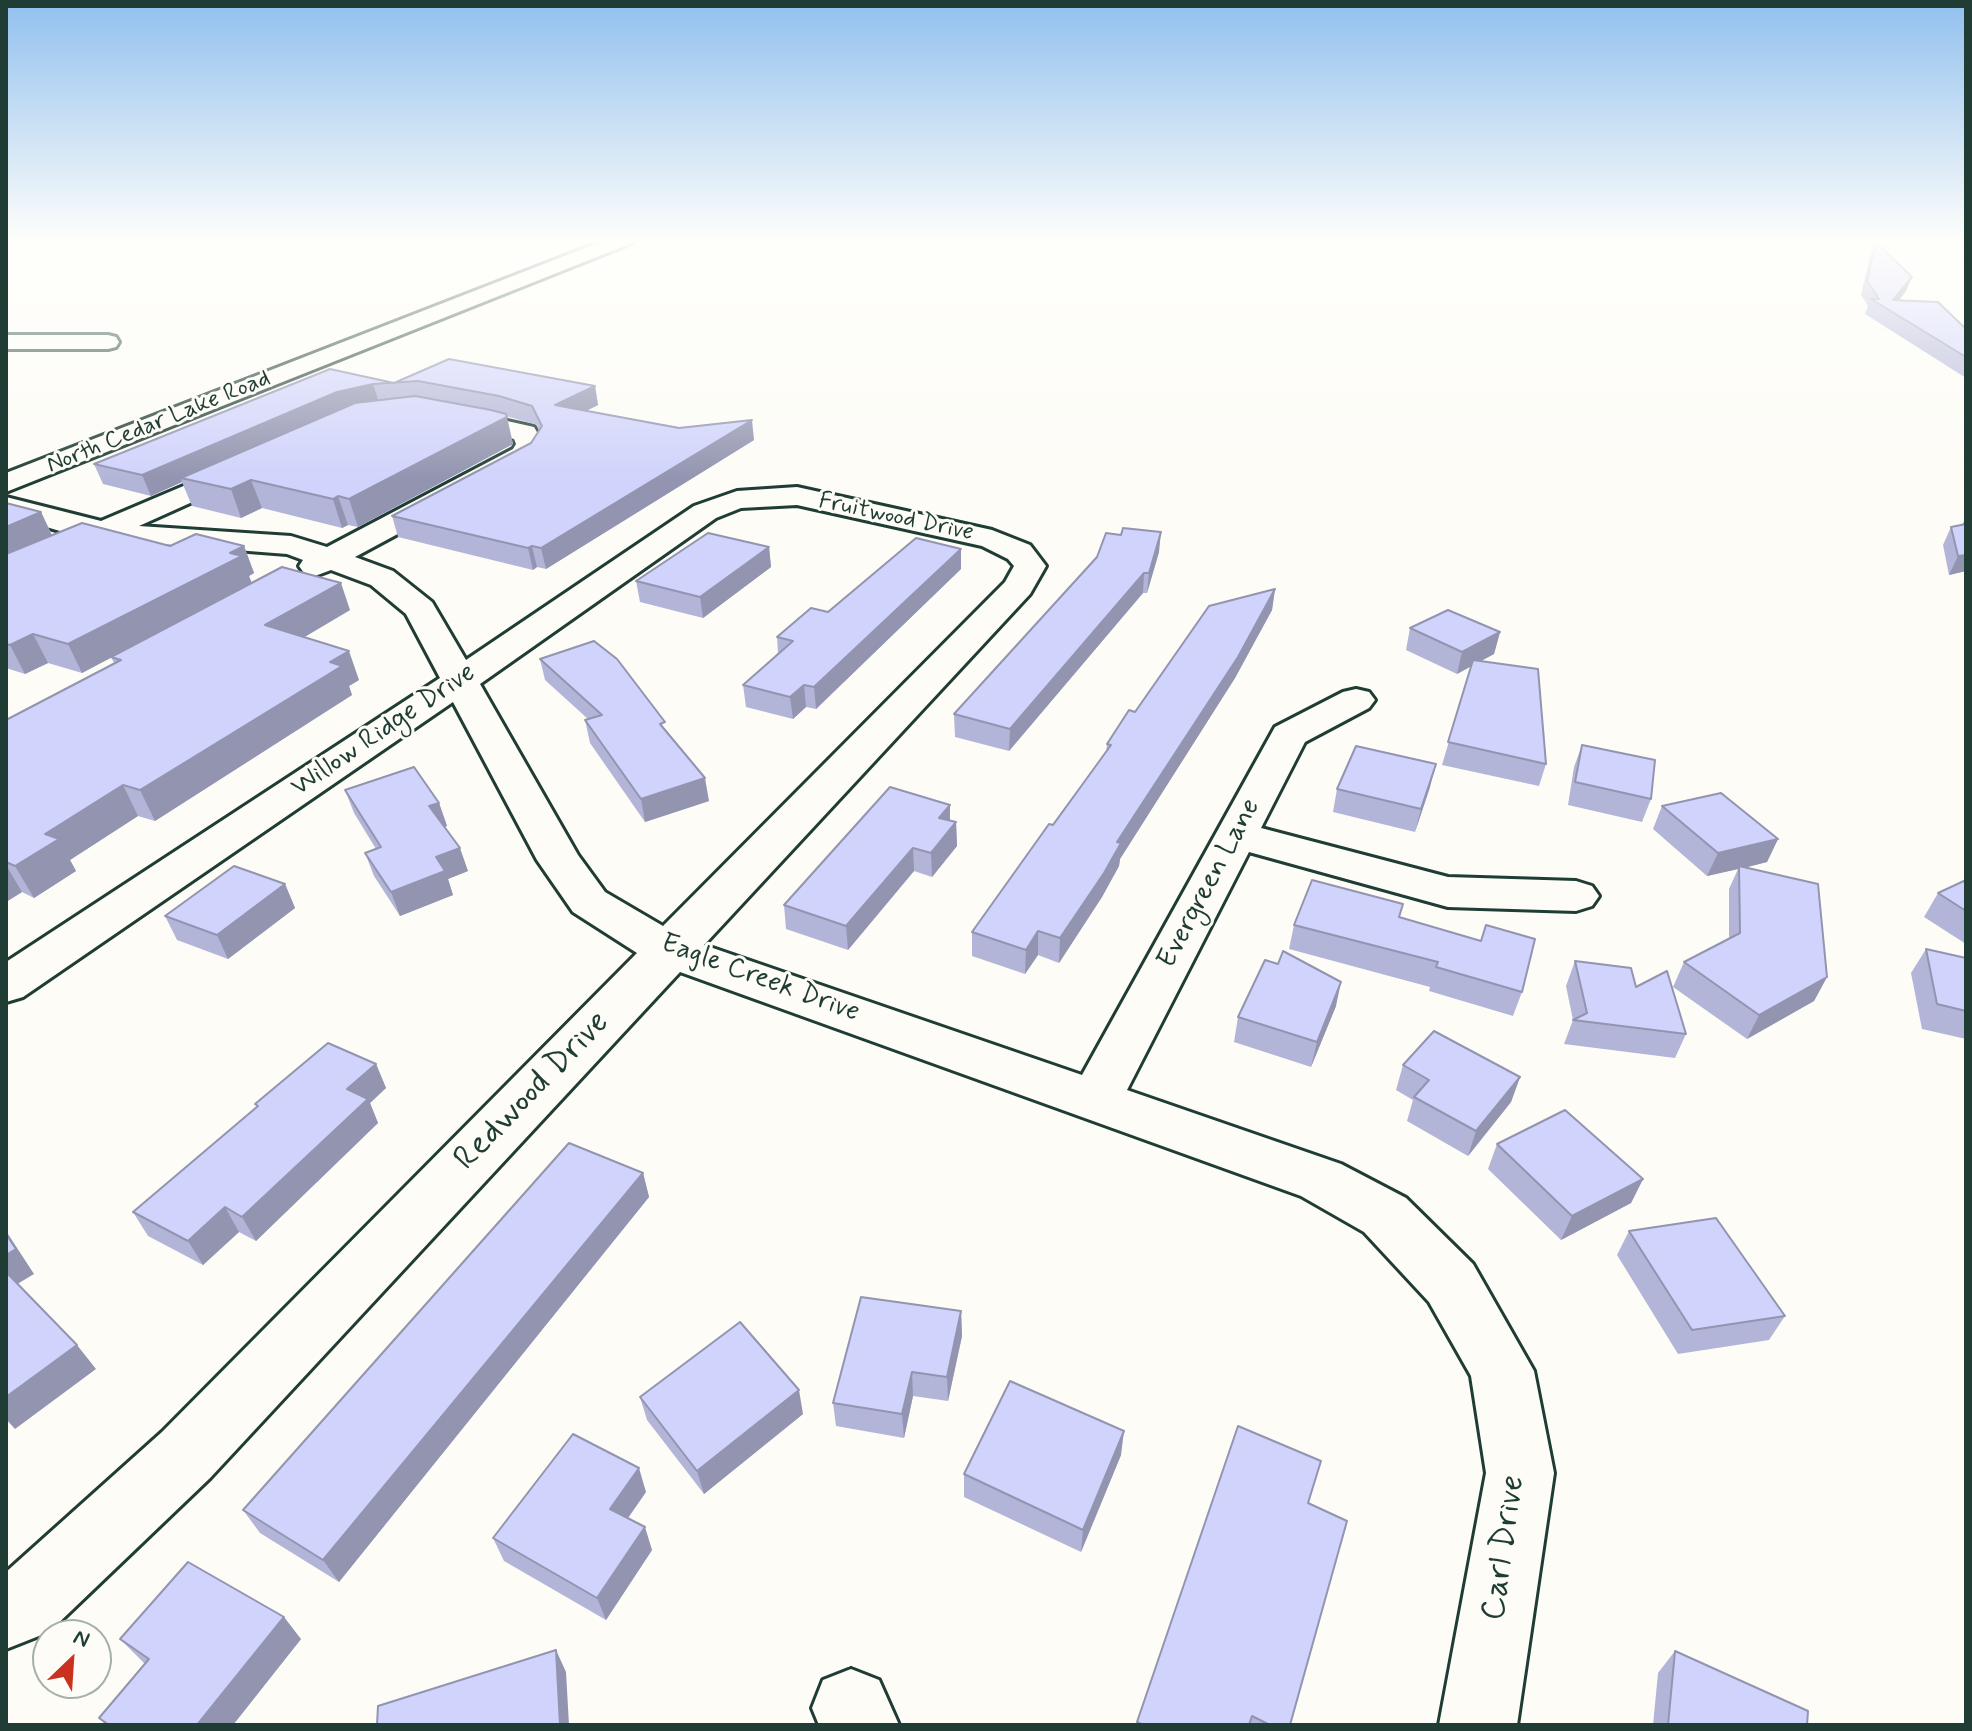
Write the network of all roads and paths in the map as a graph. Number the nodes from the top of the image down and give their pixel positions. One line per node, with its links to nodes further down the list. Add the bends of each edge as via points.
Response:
1 (420, 320): 6 (street, North Cedar Lake Road)
2 (6, 342): 3 (street)
3 (108, 342)
4 (422, 411): 11 (street, via 503,426 525,433 530,444 523,455)
5 (266, 459): 9 (street)
6 (6, 483)
7 (769, 496): 10 (street, Fruitwood Drive, via 797,496 992,539); 14 (street, Willow Ridge Drive, via 705,512)
8 (6, 506): 9 (street, Eagle Creek Drive)
9 (105, 530): 11 (street, Eagle Creek Drive, via 291,545); 12 (street)
10 (1019, 552): 18 (street, Redwood Drive, via 1030,566 1018,587)
11 (332, 558): 13 (street); 14 (street, Eagle Creek Drive, via 382,578 420,609)
12 (6, 574)
13 (291, 579)
14 (460, 681): 18 (street, Eagle Creek Drive, via 559,860 589,902); 19 (street, Willow Ridge Drive)
15 (1356, 700): 16 (street, Evergreen Lane, via 1289,735)
16 (1236, 835): 17 (street, via 1448,892); 20 (street, Evergreen Lane)
17 (1576, 896)
18 (668, 950): 20 (street, Eagle Creek Drive); 22 (street, Redwood Drive, via 186,1455 23,1606)
19 (6, 985)
20 (1096, 1098): 21 (street, Eagle Creek Drive, via 1321,1180 1385,1215 1451,1283)
21 (1502, 1371): 23 (street, Carl Drive, via 1520,1473)
22 (6, 1612)
23 (1478, 1725)

